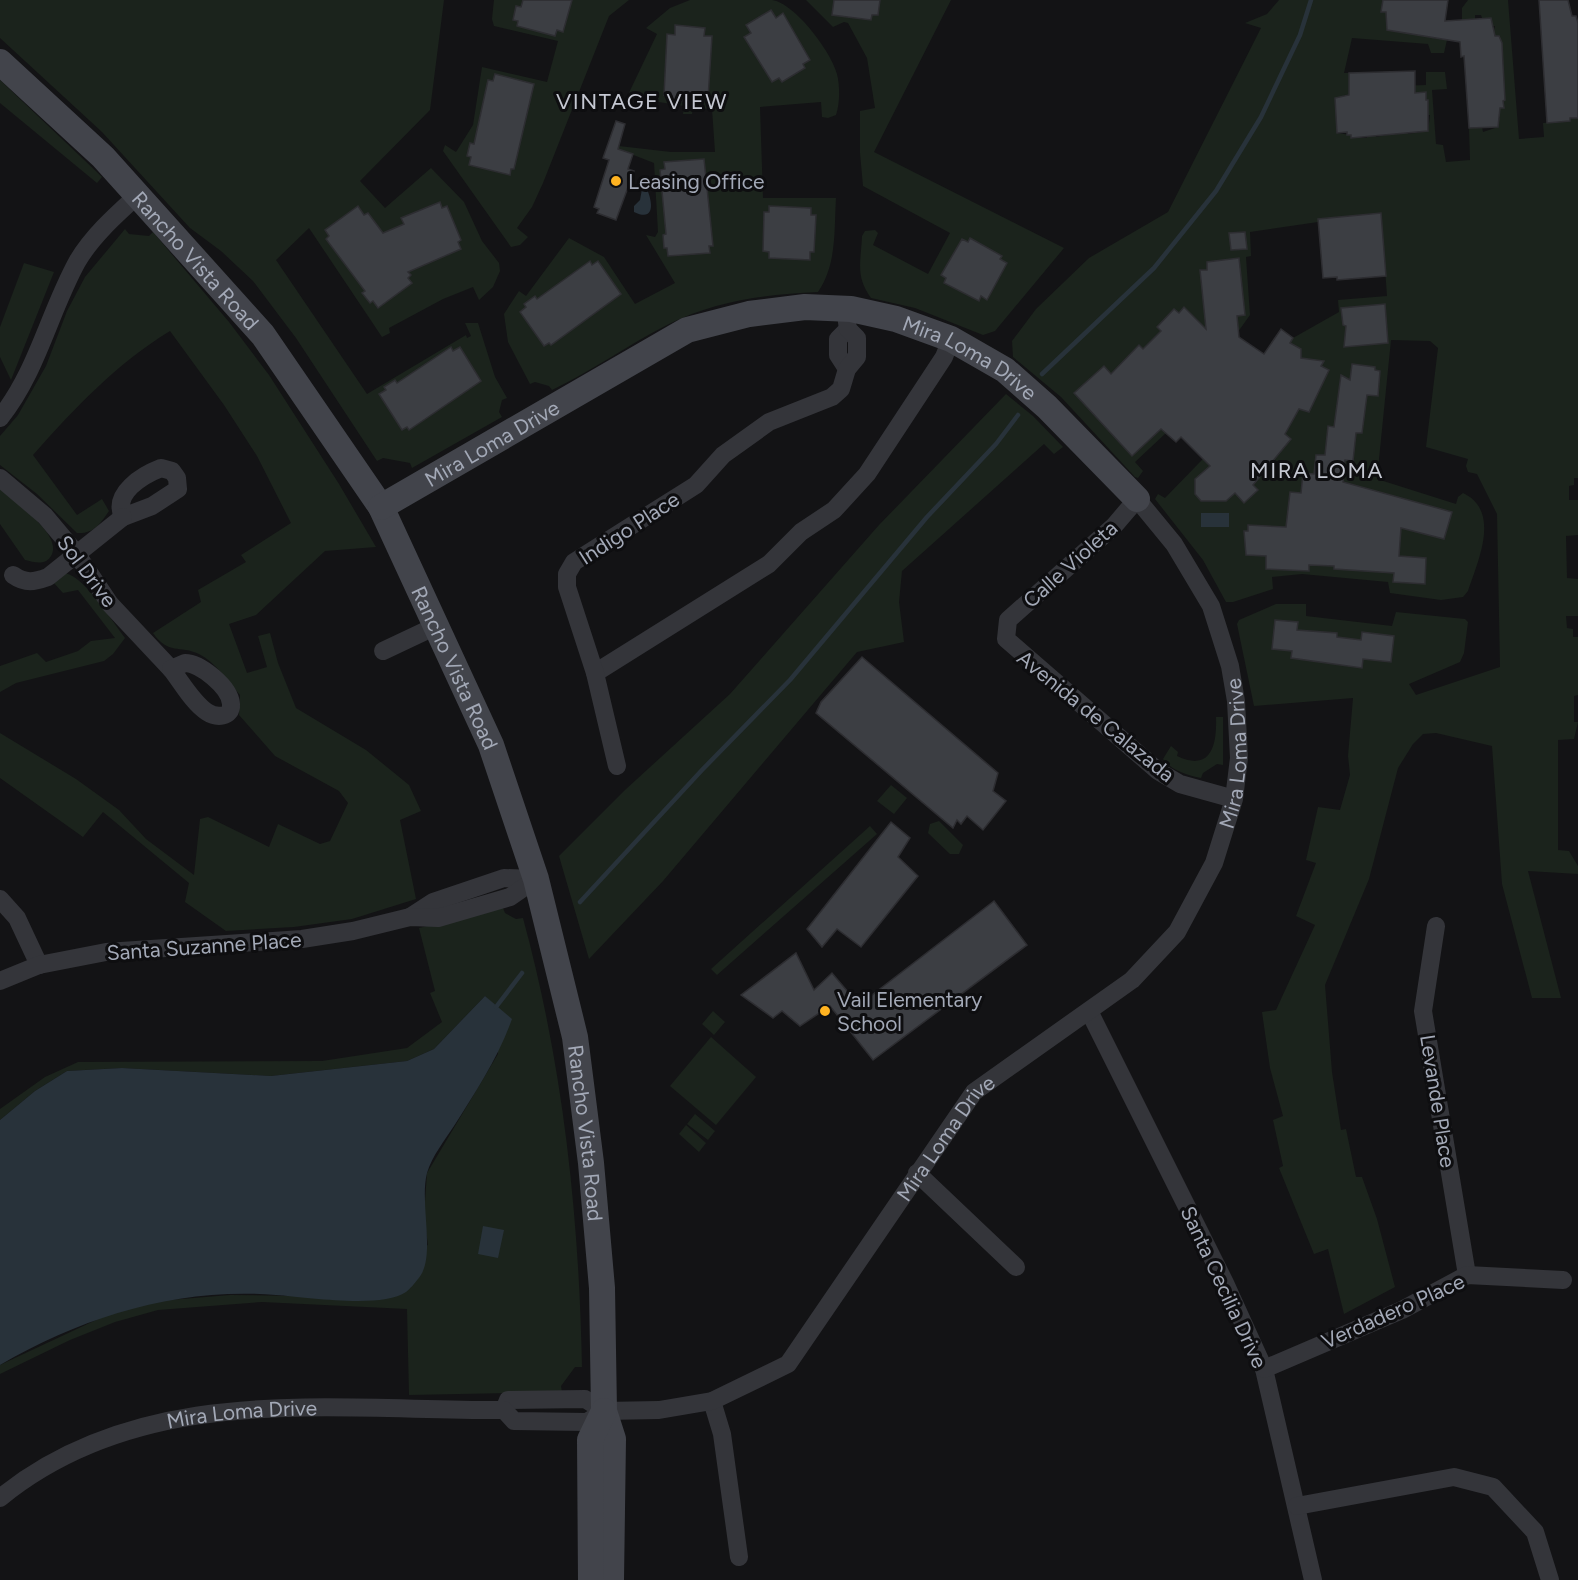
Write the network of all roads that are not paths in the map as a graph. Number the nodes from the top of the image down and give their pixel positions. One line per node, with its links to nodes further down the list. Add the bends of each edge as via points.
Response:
1 (0, 62): 2 (main road, Rancho Vista Road)
2 (139, 194): 5 (street, via 78,261 31,368); 8 (main road, Rancho Vista Road, via 263,335)
3 (847, 319): 4 (main road, Mira Loma Drive, via 896,319); 8 (main road, Mira Loma Drive, via 805,307 749,314 687,330); 16 (street, Indigo Place, via 838,339 838,355 847,369 841,389 832,397 769,422 723,455 696,484 574,562 567,574 567,587)
4 (951, 339): 7 (main road, Mira Loma Drive, via 1005,370); 16 (street, via 944,357 867,474 834,510 801,532 769,564)
5 (0, 418)
6 (0, 478): 10 (street, Sol Drive, via 45,516)
7 (1137, 499): 13 (street, Calle Violeta, via 1114,526 1015,613); 18 (street, Mira Loma Drive, via 1194,574 1222,639 1236,701 1239,758)
8 (381, 507): 12 (main road, Rancho Vista Road)
9 (123, 517): 10 (street)
10 (76, 553): 11 (street, via 48,577 33,583); 15 (street, Sol Drive, via 110,604)
11 (13, 575)
12 (438, 625): 14 (street); 19 (main road, Rancho Vista Road, via 491,745)
13 (1005, 630): 18 (street, Avenida de Calazada, via 1013,648 1158,771 1180,784)
14 (383, 651)
15 (171, 669)
16 (595, 673): 17 (street, Indigo Place)
17 (617, 766)
18 (1234, 799): 24 (street, Mira Loma Drive, via 1214,863 1177,932 1132,980)
19 (536, 879): 22 (street, Santa Suzanne Place, via 504,878 433,902 410,917 354,931 302,939 106,952); 31 (main road, Rancho Vista Road, via 575,1037 590,1152 602,1288)
20 (0, 899): 22 (street, via 17,918)
21 (1436, 926): 27 (street, Levande Place, via 1423,1011)
22 (39, 965): 23 (street, Santa Suzanne Place)
23 (0, 981)
24 (1089, 1011): 25 (street, Mira Loma Drive, via 974,1092); 29 (street, Santa Cecilia Drive)
25 (916, 1173): 26 (street); 30 (street, Mira Loma Drive, via 788,1364)
26 (1016, 1267)
27 (1467, 1275): 28 (street, Verdadero Place); 29 (street, Verdadero Place, via 1402,1310)
28 (1563, 1280)
29 (1264, 1369): 33 (street, Santa Cecilia Drive)
30 (712, 1401): 31 (street, Mira Loma Drive, via 659,1410); 34 (street, via 722,1434)
31 (604, 1411): 32 (street, Mira Loma Drive, via 587,1422 514,1421 504,1410 257,1408 195,1414 133,1428 83,1447 28,1475); 35 (main road, Rancho Vista Road, via 590,1440); 36 (main road, Rancho Vista Road, via 613,1439)
32 (0, 1498)
33 (1297, 1506): 37 (street, Santa Cecilia Drive); 38 (street, via 1454,1477 1493,1487 1535,1532)
34 (739, 1557)
35 (591, 1580)
36 (611, 1580)
37 (1313, 1580)
38 (1550, 1580)

